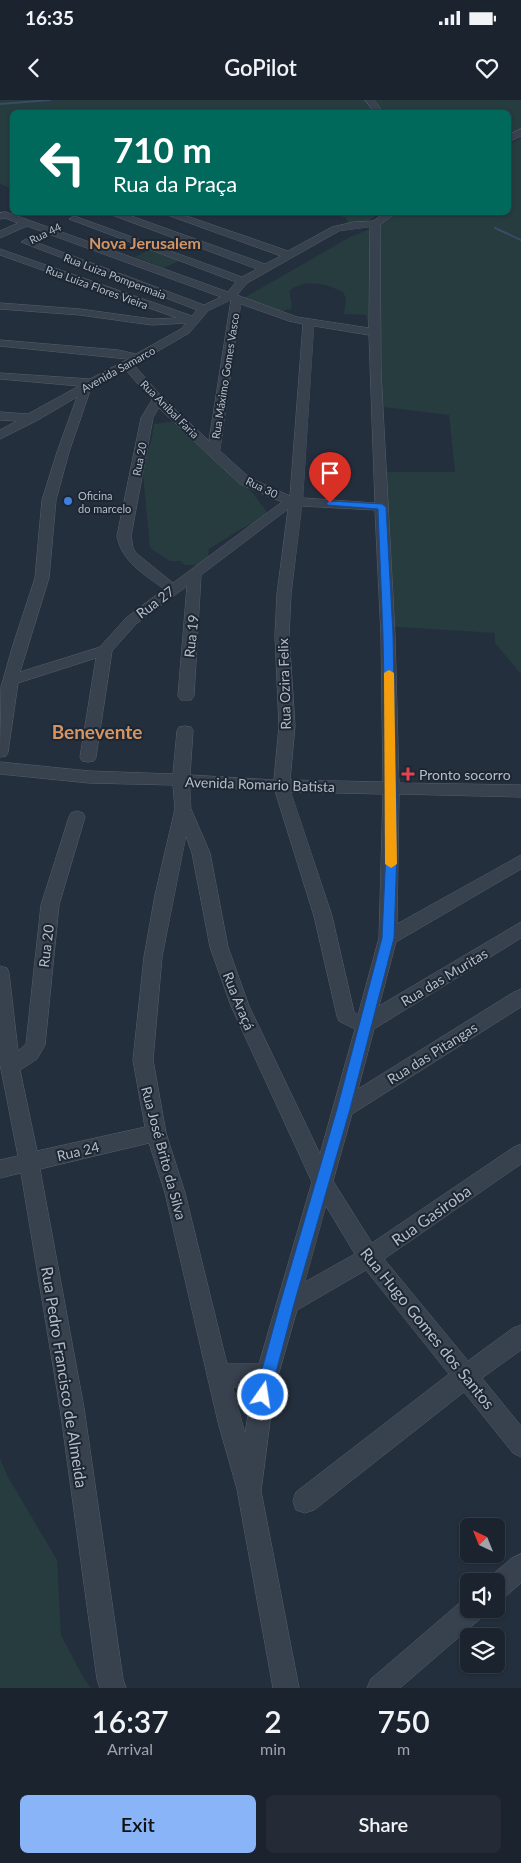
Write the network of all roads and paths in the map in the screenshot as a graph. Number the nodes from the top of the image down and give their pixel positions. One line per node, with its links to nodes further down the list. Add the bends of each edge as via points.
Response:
1 (369, 100): 2 (street)
2 (377, 110)
3 (81, 215): 8 (street, Rua 44)
4 (117, 215): 13 (street)
5 (172, 215): 9 (street)
6 (388, 215): 11 (street)
7 (0, 216): 10 (street)
8 (74, 219): 12 (street, Rua 44); 16 (street)
9 (189, 221): 13 (street); 18 (street)
10 (26, 222): 12 (street); 14 (street)
11 (375, 224): 18 (street, via 336,229); 34 (street)
12 (49, 230): 15 (street, Rua 44); 19 (street)
13 (167, 234): 16 (street); 20 (street)
14 (0, 235)
15 (26, 242): 17 (street, Rua 44); 21 (street, Rua Luiza Pompermaia)
16 (144, 245): 19 (street); 24 (street)
17 (1, 253): 22 (street, Rua Luiza Flores Vieira)
18 (289, 255): 20 (street)
19 (122, 256): 21 (street); 23 (street)
20 (265, 268): 24 (street)
21 (96, 269): 22 (street); 25 (street, Rua Luiza Pompermaia)
22 (76, 278): 30 (street, Rua Luiza Flores Vieira)
23 (190, 281): 25 (street); 26 (street)
24 (243, 281): 26 (street)
25 (166, 295): 28 (street, Rua Luiza Pompermaia); 30 (street)
26 (233, 298): 28 (street, Avenida Samarco); 29 (street, Rua Máximo Gomes Vasco); 31 (street)
27 (0, 306): 32 (street, via 152,322)
28 (204, 309): 32 (street, Avenida Samarco)
29 (236, 312): 31 (street); 44 (street, Rua Máximo Gomes Vasco)
30 (173, 314): 32 (street, Rua Luiza Flores Vieira)
31 (293, 319): 33 (street)
32 (195, 320): 36 (street, Avenida Samarco, via 185,331)
33 (309, 323): 34 (street); 45 (street, Rua Ozira Felix)
34 (374, 332): 46 (street)
35 (0, 343): 36 (street, via 118,353)
36 (140, 358): 37 (street, Avenida Samarco)
37 (127, 364): 39 (street, Avenida Samarco); 40 (street, Rua Anibal Faria)
38 (0, 376): 39 (street)
39 (89, 385): 42 (street, Avenida Samarco); 50 (street, via 63,452 50,500 42,578)
40 (158, 400): 44 (street, Rua Anibal Faria); 48 (street, Rua 20, via 147,418 124,536 131,556)
41 (0, 416): 42 (street)
42 (32, 418): 43 (street, Avenida Samarco)
43 (0, 435)
44 (214, 451): 45 (street, Rua 30, via 245,480)
45 (293, 501): 46 (street); 47 (street, Rua 27); 56 (street, Rua Ozira Felix, via 282,635 287,726)
46 (382, 507): 57 (street)
47 (194, 575): 48 (street, Rua 27); 51 (street, Rua 19)
48 (172, 589): 49 (street, Rua 27, via 131,621)
49 (105, 650): 50 (street); 53 (street)
50 (11, 680): 54 (street)
51 (186, 696)
52 (185, 731): 55 (street, Rua José Brito da Silva)
53 (88, 757)
54 (0, 765): 55 (street, Avenida Romario Batista, via 89,777)
55 (181, 780): 56 (street, Avenida Romario Batista); 59 (street, Rua José Brito da Silva)
56 (281, 786): 57 (street, Avenida Romario Batista); 66 (street, Rua Ozira Felix, via 323,916 346,1016)
57 (391, 788): 58 (street, Avenida Romario Batista); 63 (street)
58 (521, 791)
59 (183, 809): 69 (street, Rua José Brito da Silva, via 158,930 145,1027 144,1068); 73 (street, Rua Araçá, via 201,853 219,947 240,1006)
60 (77, 817): 67 (street, Rua 20, via 50,905 35,1045 30,1053)
61 (521, 862): 63 (street)
62 (521, 930): 66 (street, Rua das Muritas)
63 (388, 938): 66 (street)
64 (0, 973): 67 (street, Rua Pedro Francisco de Almeida)
65 (521, 997): 68 (street, Rua das Pitangas)
66 (366, 1024): 68 (street)
67 (5, 1068): 71 (street, Rua Pedro Francisco de Almeida)
68 (344, 1109): 73 (street)
69 (156, 1133): 71 (street, Rua 24); 77 (street, Rua José Brito da Silva, via 175,1193)
70 (521, 1153): 74 (street, Rua Gasiroba)
71 (29, 1162): 72 (street, Rua 24); 86 (street, Rua Pedro Francisco de Almeida, via 72,1408)
72 (0, 1169)
73 (323, 1183): 74 (street, Rua Hugo Gomes dos Santos); 75 (street)
74 (369, 1257): 75 (street, Rua Gasiroba); 79 (street, Rua Hugo Gomes dos Santos)
75 (287, 1304): 78 (street)
76 (521, 1336): 79 (street)
77 (219, 1375): 78 (street); 81 (street, Rua José Brito da Silva)
78 (267, 1376): 81 (street)
79 (466, 1376): 80 (street, Rua Hugo Gomes dos Santos); 82 (street)
80 (521, 1445)
81 (250, 1491): 87 (street)
82 (306, 1501)
83 (521, 1567): 84 (street)
84 (505, 1580)
85 (462, 1618): 88 (street)
86 (112, 1688)
87 (286, 1688)
88 (380, 1688)

